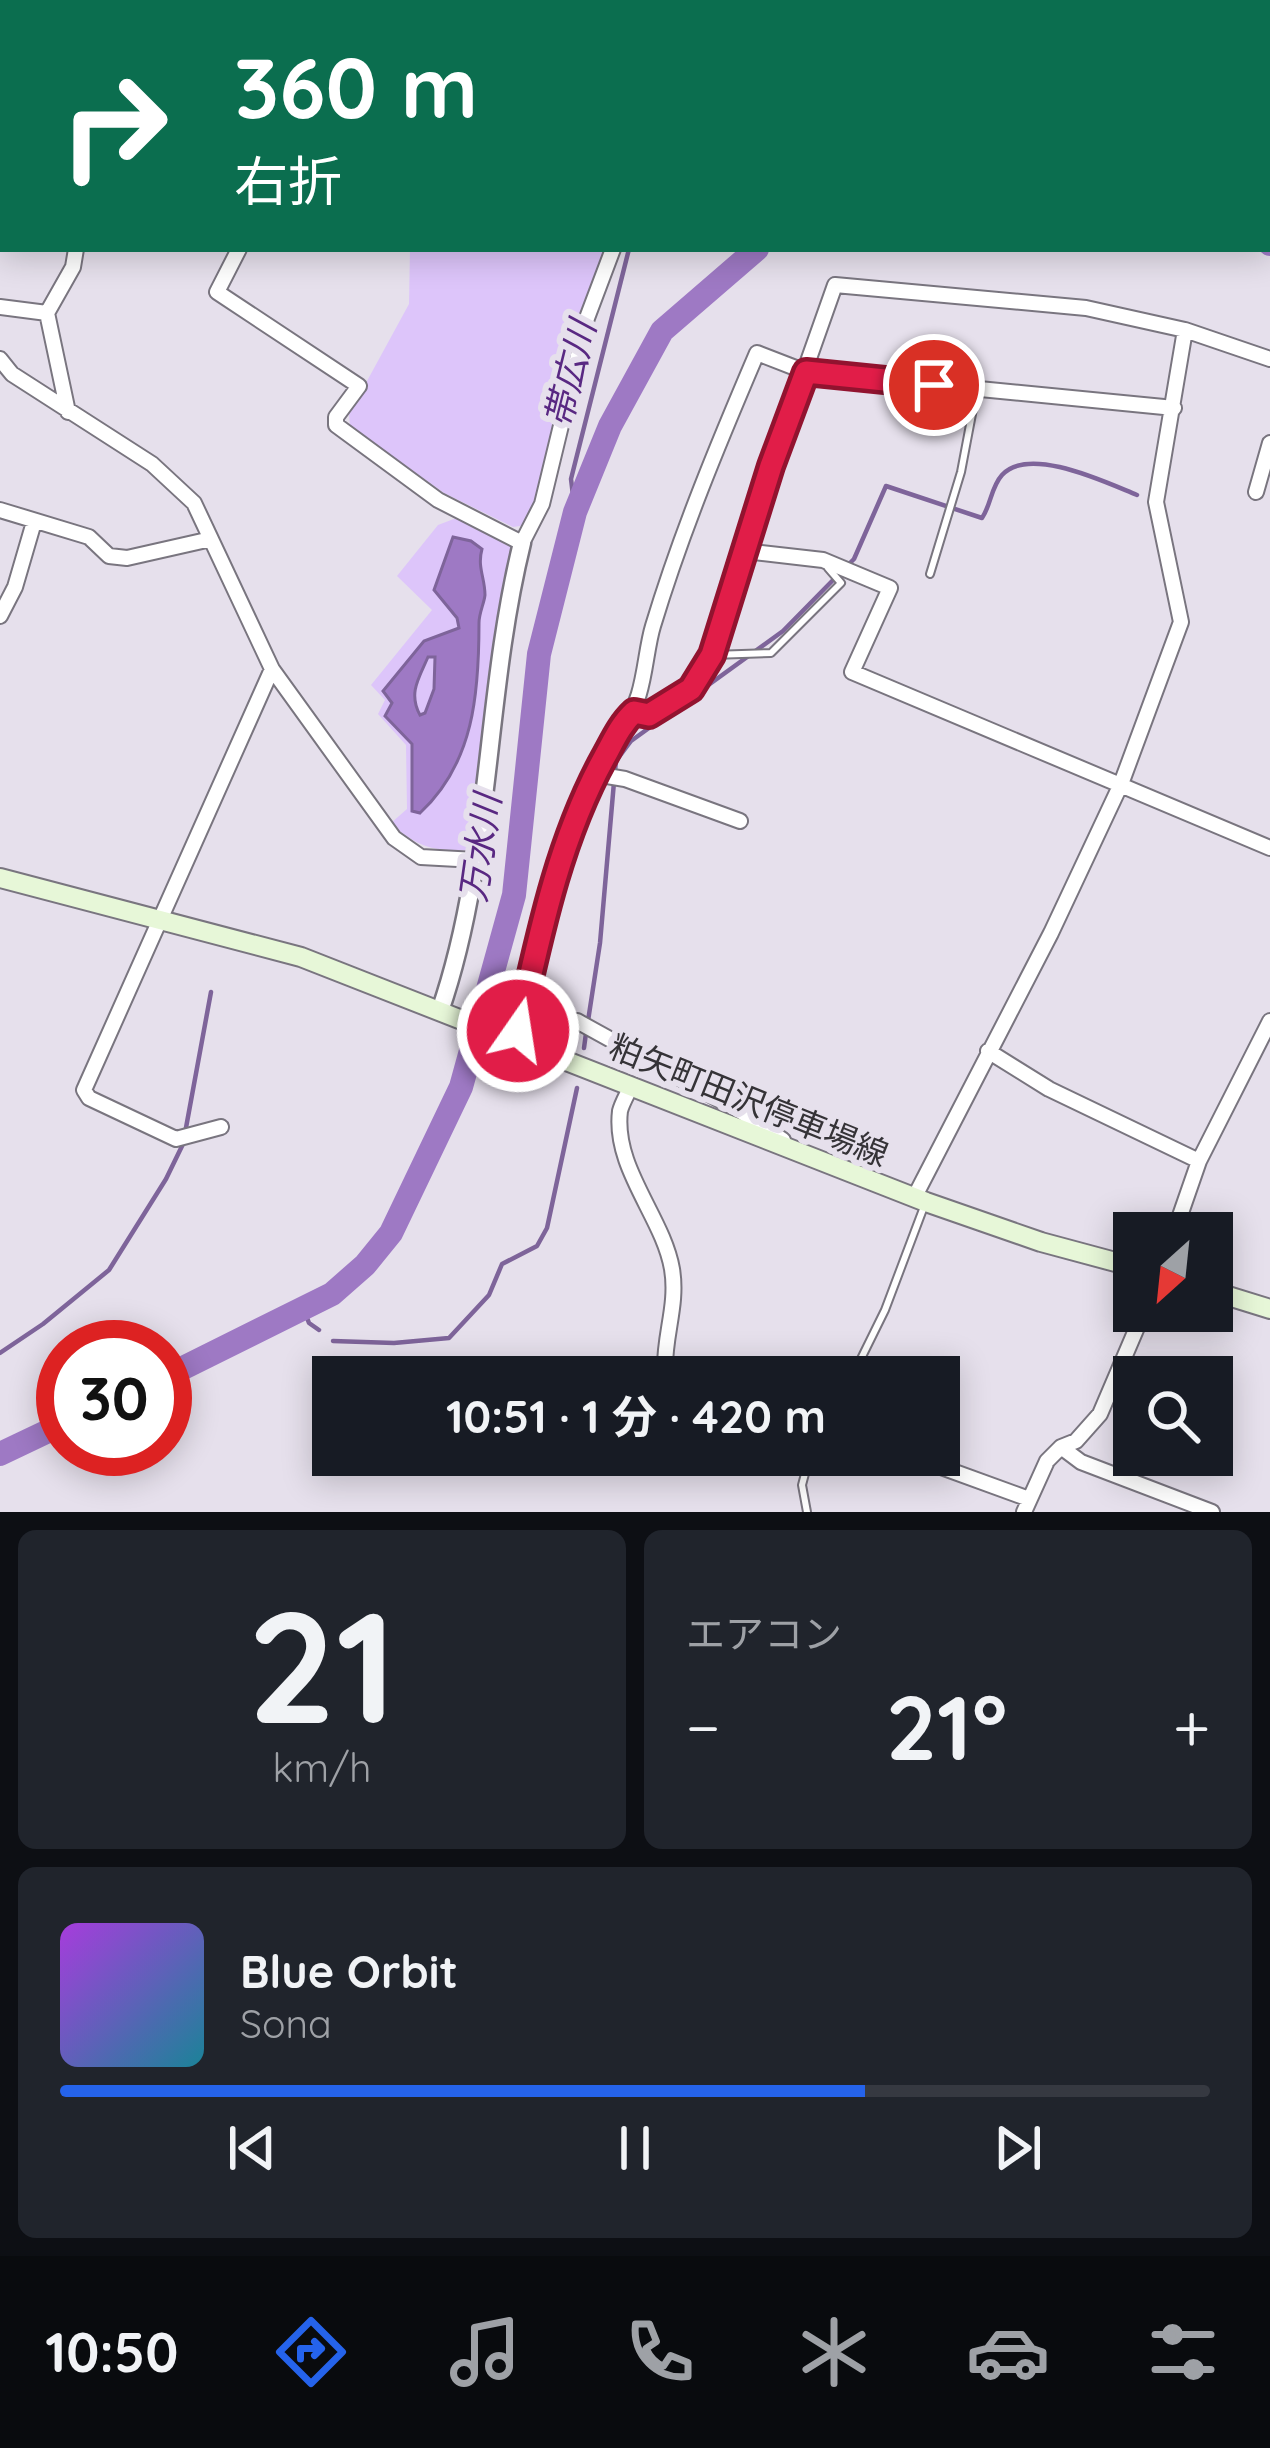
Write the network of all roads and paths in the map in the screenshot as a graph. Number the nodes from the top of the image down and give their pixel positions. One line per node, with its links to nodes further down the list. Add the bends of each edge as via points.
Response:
1 (76, 252): 5 (street)
2 (237, 252): 18 (street, via 217,292 359,386 336,425 438,500)
3 (612, 252): 18 (street, via 586,318 542,504)
4 (0, 307): 5 (street)
5 (47, 313): 12 (street)
6 (1185, 330): 8 (street); 9 (street, via 1086,308 836,285); 11 (street)
7 (0, 358): 12 (street)
8 (1270, 359)
9 (806, 372): 10 (street); 19 (street); 25 (street, via 758,353 664,589)
10 (977, 389): 11 (street); 21 (lane)
11 (1174, 408): 27 (street, via 1156,502 1181,622)
12 (68, 412): 17 (street, via 152,464 194,502)
13 (1270, 443): 14 (street)
14 (1256, 491)
15 (0, 510): 16 (street)
16 (34, 522): 17 (street, via 127,558); 22 (street)
17 (211, 539): 24 (street)
18 (522, 543): 30 (street)
19 (745, 551): 20 (street); 23 (street)
20 (836, 569): 23 (lane, via 771,653); 27 (street, via 890,588 852,672)
21 (930, 574)
22 (0, 616)
23 (712, 655): 25 (street, via 691,689 649,715)
24 (272, 669): 30 (street, via 394,838 421,857); 32 (street)
25 (634, 712): 26 (street)
26 (605, 776): 28 (street); 35 (street, via 571,828)
27 (1121, 784): 29 (street); 36 (street)
28 (740, 821)
29 (1270, 848)
30 (476, 860): 33 (street)
31 (0, 878): 32 (main road, 粕矢町田沢停車場線)
32 (160, 918): 33 (main road, 粕矢町田沢停車場線, via 301,957); 38 (street, via 84,1090 176,1139)
33 (445, 1013): 35 (main road, 粕矢町田沢停車場線)
34 (1270, 1021): 40 (street)
35 (514, 1034): 37 (main road, 粕矢町田沢停車場線); 39 (street, via 584,1025)
36 (988, 1051): 40 (street); 41 (street)
37 (631, 1085): 39 (main road, 粕矢町田沢停車場線); 47 (street, via 620,1112 625,1148 671,1263 676,1301)
38 (221, 1127)
39 (800, 1152): 41 (main road, 粕矢町田沢停車場線)
40 (1199, 1161): 42 (street)
41 (920, 1200): 43 (main road, 粕矢町田沢停車場線); 48 (lane)
42 (1181, 1212)
43 (1113, 1261)
44 (1233, 1298): 45 (main road)
45 (1270, 1309)
46 (1135, 1332): 49 (street, via 1100,1414)
47 (665, 1356)
48 (862, 1356)
49 (1061, 1447): 52 (street); 54 (street)
50 (804, 1476): 53 (lane)
51 (957, 1476): 52 (street)
52 (1026, 1506)
53 (807, 1512)
54 (1212, 1512)

